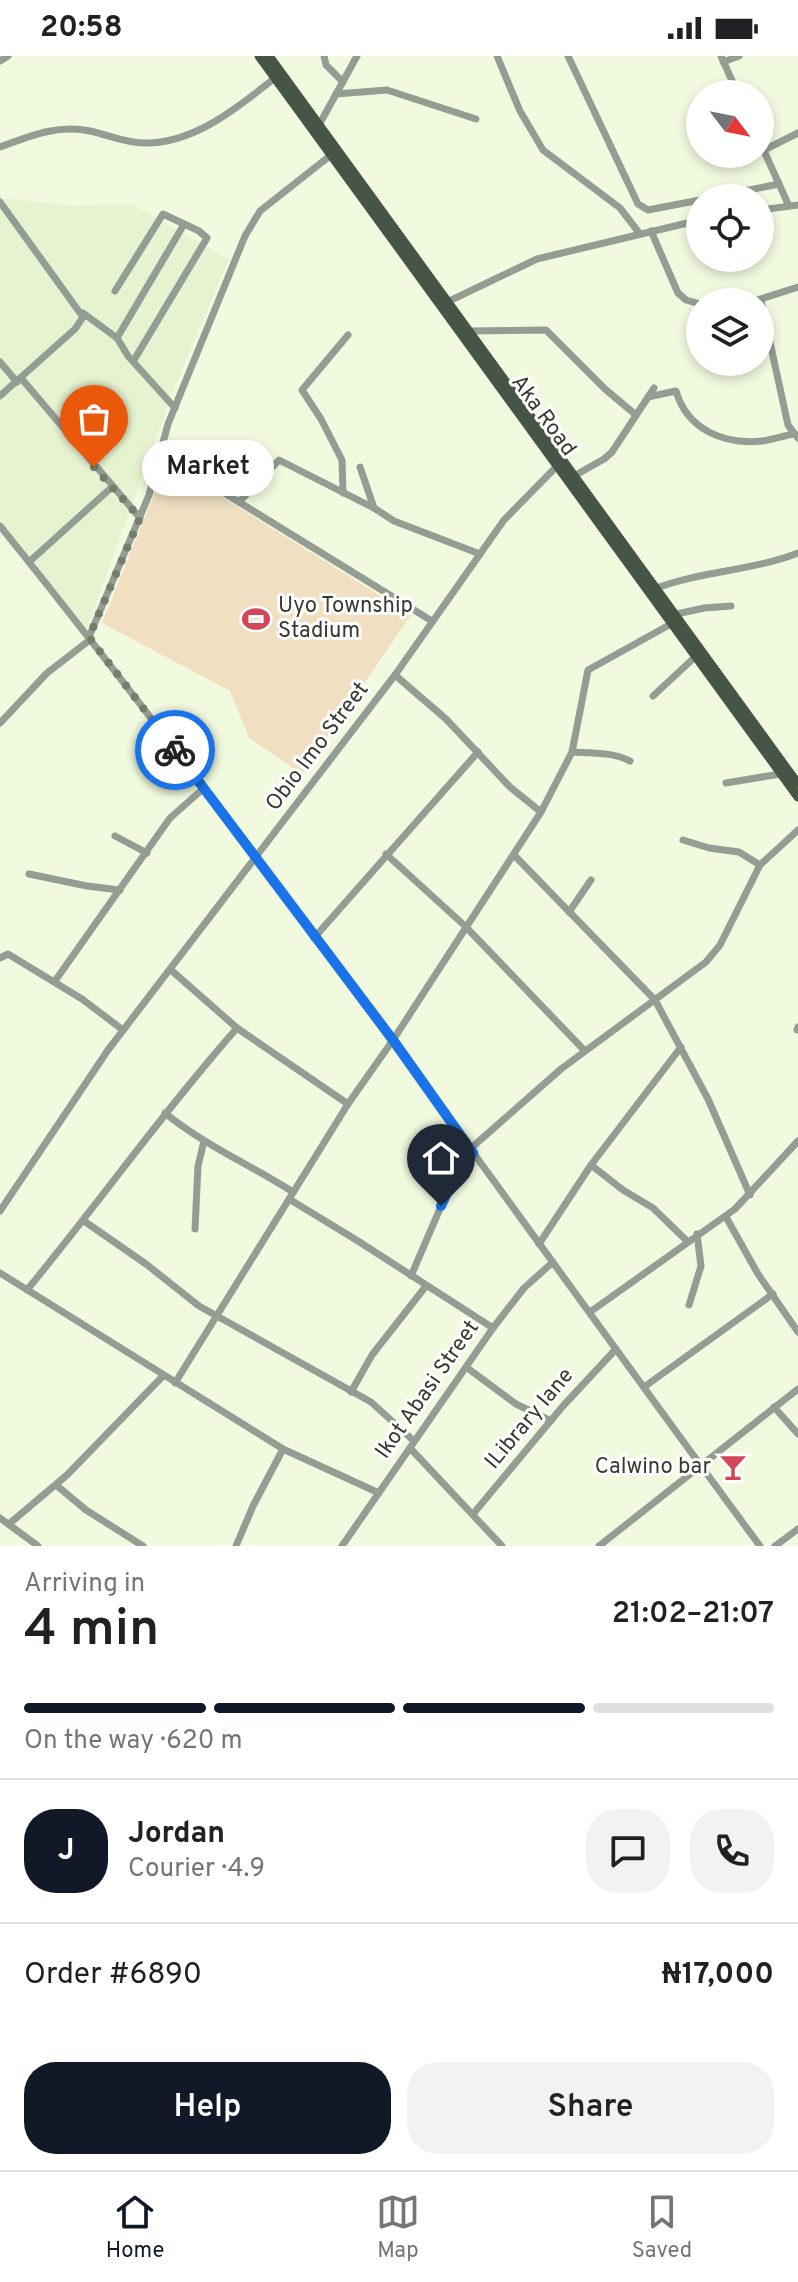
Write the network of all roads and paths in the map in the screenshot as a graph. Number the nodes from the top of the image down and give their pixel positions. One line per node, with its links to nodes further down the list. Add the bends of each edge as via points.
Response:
1 (8, 56): 10 (street)
2 (259, 56): 11 (main road, Aka Road)
3 (269, 56): 16 (main road, Aka Road)
4 (324, 56): 13 (street)
5 (357, 56): 13 (street)
6 (497, 56): 31 (street, via 543,150 620,208)
7 (568, 56): 25 (street, via 638,204 648,210)
8 (739, 56): 9 (street)
9 (722, 59): 12 (street)
10 (0, 61)
11 (275, 78): 19 (street, via 230,113 169,139 142,143 87,130 54,129); 20 (main road, Aka Road)
12 (732, 80)
13 (343, 82): 14 (street)
14 (336, 94): 15 (street, via 387,90); 16 (street)
15 (476, 119)
16 (319, 125): 36 (main road, Aka Road)
17 (798, 133): 18 (street)
18 (774, 142)
19 (0, 147)
20 (331, 155): 36 (main road, Aka Road); 48 (street, via 254,220)
21 (772, 168): 22 (street)
22 (779, 184): 23 (street); 26 (street)
23 (774, 185)
24 (0, 202): 37 (street)
25 (686, 203)
26 (794, 205): 27 (street)
27 (774, 208)
28 (686, 223): 30 (street)
29 (183, 226): 33 (street, via 163,214); 40 (street); 41 (street, via 207,238)
30 (651, 231): 31 (street); 35 (street)
31 (640, 234): 36 (street, via 537,259)
32 (798, 287): 34 (street)
33 (115, 291)
34 (774, 296)
35 (686, 300)
36 (445, 303): 38 (main road, Aka Road); 52 (main road, Aka Road)
37 (83, 313): 40 (street); 44 (street, via 75,329)
38 (469, 331): 49 (street, via 546,330); 54 (main road, Aka Road)
39 (348, 335): 56 (street, via 302,390 342,460)
40 (117, 338): 41 (street)
41 (134, 360): 48 (street)
42 (774, 361): 50 (street)
43 (0, 362): 44 (street)
44 (19, 380): 46 (street); 55 (street)
45 (654, 388): 47 (street)
46 (0, 396)
47 (648, 397): 49 (street); 50 (street, via 676,391 680,405 702,431 761,442)
48 (175, 408): 51 (street)
49 (636, 415): 54 (street, via 612,452)
50 (795, 436)
51 (161, 454): 57 (street); 59 (street)
52 (557, 466): 62 (street, Obio Imo Street, via 504,520); 66 (main road, Aka Road)
53 (360, 467): 58 (street)
54 (574, 476): 64 (main road, Aka Road)
55 (112, 487): 59 (street); 63 (street)
56 (343, 493): 57 (street, via 279,460); 58 (street)
57 (239, 502): 67 (street)
58 (374, 508): 62 (street, via 425,535)
59 (140, 518): 68 (street)
60 (0, 526): 63 (street)
61 (798, 553): 64 (street)
62 (480, 554): 67 (street, Obio Imo Street)
63 (29, 562): 68 (street)
64 (654, 589): 66 (main road, Aka Road)
65 (731, 606): 66 (street)
66 (672, 619): 69 (main road, Aka Road); 74 (street, via 588,670); 78 (main road, Aka Road)
67 (432, 621): 70 (street, Obio Imo Street)
68 (91, 639): 72 (street, via 47,673); 79 (street)
69 (695, 657): 71 (street); 76 (main road, Aka Road)
70 (395, 675): 73 (street); 88 (street, Obio Imo Street)
71 (653, 696)
72 (0, 723)
73 (478, 752): 81 (street); 86 (street)
74 (572, 752): 75 (street); 81 (street)
75 (630, 761)
76 (780, 774): 77 (street); 80 (main road, Aka Road)
77 (726, 783)
78 (798, 784)
79 (204, 788): 85 (street, via 177,810); 88 (street)
80 (798, 797)
81 (541, 812): 87 (street)
82 (798, 830): 89 (street)
83 (115, 836): 85 (street)
84 (683, 840): 89 (street, via 739,852)
85 (147, 853): 92 (street)
86 (386, 854): 94 (street); 95 (street)
87 (514, 855): 93 (street); 94 (street)
88 (256, 858): 95 (street); 97 (street, Obio Imo Street)
89 (760, 865): 99 (street, via 715,952)
90 (29, 874): 92 (street)
91 (591, 880): 93 (street)
92 (120, 890): 98 (street)
93 (569, 912): 99 (street)
94 (465, 926): 102 (street); 104 (street)
95 (314, 938): 102 (street)
96 (0, 958): 98 (street, via 8,954)
97 (171, 970): 100 (street); 101 (street, Obio Imo Street)
98 (55, 981): 101 (street)
99 (655, 1000): 103 (street); 104 (street)
100 (237, 1028): 105 (street); 106 (street)
101 (123, 1030): 113 (street, Obio Imo Street)
102 (393, 1040): 105 (street); 109 (street)
103 (681, 1047): 110 (street); 112 (street)
104 (585, 1051): 109 (street)
105 (348, 1104): 111 (street)
106 (165, 1113): 107 (street); 115 (street)
107 (204, 1141): 111 (street, via 257,1168); 116 (street)
108 (798, 1141): 112 (street)
109 (471, 1151): 119 (street); 122 (street, via 451,1183)
110 (591, 1165): 118 (street, via 653,1208); 119 (street)
111 (291, 1195): 122 (street); 128 (street)
112 (750, 1195): 114 (street)
113 (0, 1211)
114 (726, 1217): 117 (street); 125 (street)
115 (84, 1221): 124 (street); 128 (street)
116 (195, 1229)
117 (697, 1234): 118 (street); 126 (street, via 701,1266)
118 (687, 1241): 127 (street)
119 (539, 1244): 120 (street)
120 (553, 1262): 127 (street); 129 (street, Ikot Abasi Street)
121 (0, 1273): 124 (street)
122 (411, 1276): 123 (street)
123 (426, 1286): 129 (street); 137 (street, via 372,1355)
124 (27, 1290): 133 (street)
125 (773, 1294): 130 (street); 135 (street)
126 (689, 1305)
127 (590, 1312): 131 (street)
128 (216, 1315): 134 (street); 137 (street)
129 (493, 1328): 132 (street, Ikot Abasi Street)
130 (798, 1332)
131 (616, 1349): 135 (street); 139 (street, lLibrary lane)
132 (466, 1367): 139 (street, via 516,1404); 141 (street, Ikot Abasi Street)
133 (163, 1376): 134 (street); 144 (street)
134 (175, 1383): 142 (street)
135 (644, 1387): 143 (street)
136 (798, 1389): 138 (street)
137 (351, 1392): 141 (street, via 377,1408)
138 (774, 1407): 140 (street); 143 (street)
139 (551, 1421): 146 (street, lLibrary lane)
140 (798, 1434)
141 (412, 1444): 145 (street, Ikot Abasi Street); 146 (street)
142 (283, 1449): 145 (street); 152 (street)
143 (701, 1467): 155 (street); 156 (street)
144 (56, 1485): 148 (street); 151 (street)
145 (379, 1493): 153 (street, Ikot Abasi Street)
146 (473, 1514): 154 (street)
147 (0, 1518): 148 (street)
148 (9, 1524): 150 (street)
149 (798, 1529): 157 (street)
150 (38, 1546)
151 (143, 1546)
152 (236, 1546)
153 (342, 1546)
154 (502, 1546)
155 (599, 1546)
156 (760, 1546)
157 (775, 1546)

